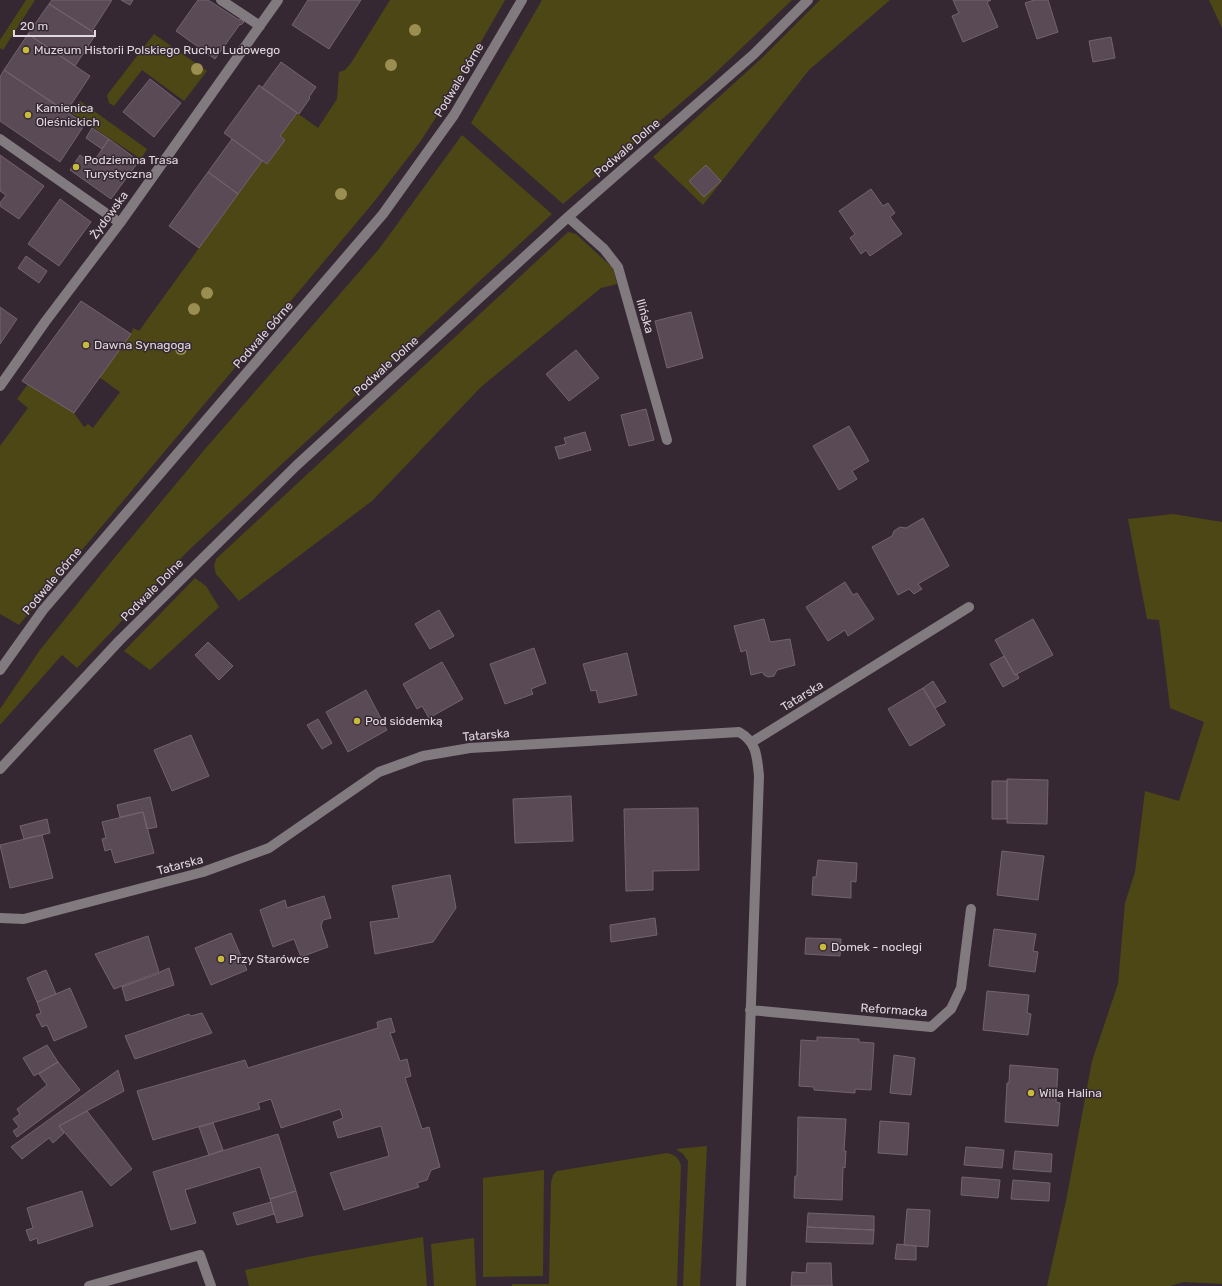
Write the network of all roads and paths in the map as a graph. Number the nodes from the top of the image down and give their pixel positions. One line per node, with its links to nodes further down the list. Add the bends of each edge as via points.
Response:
1 (221, 0): 5 (street)
2 (278, 0): 5 (street, Żydowska)
3 (522, 0): 12 (street, Podwale Górne, via 454,115 384,214 43,610)
4 (808, 0): 7 (street, Podwale Dolne, via 754,54)
5 (260, 26): 8 (street, Żydowska)
6 (0, 139): 8 (street)
7 (568, 217): 10 (street, Ilińska, via 604,249 618,266); 14 (street, Podwale Dolne, via 297,465 119,641)
8 (120, 223): 9 (street, Żydowska)
9 (0, 386)
10 (667, 440)
11 (969, 608): 13 (street, Tatarska)
12 (0, 670)
13 (752, 742): 16 (street, Tatarska, via 739,732 470,748 422,756 379,772 262,851 203,872 24,919); 17 (street, via 757,756 759,776)
14 (0, 768)
15 (971, 909): 17 (street, Reformacka, via 961,988 951,1009 931,1026)
16 (0, 918)
17 (750, 1010): 20 (street)
18 (89, 1286): 19 (street, via 200,1255)
19 (211, 1286)
20 (741, 1286)

